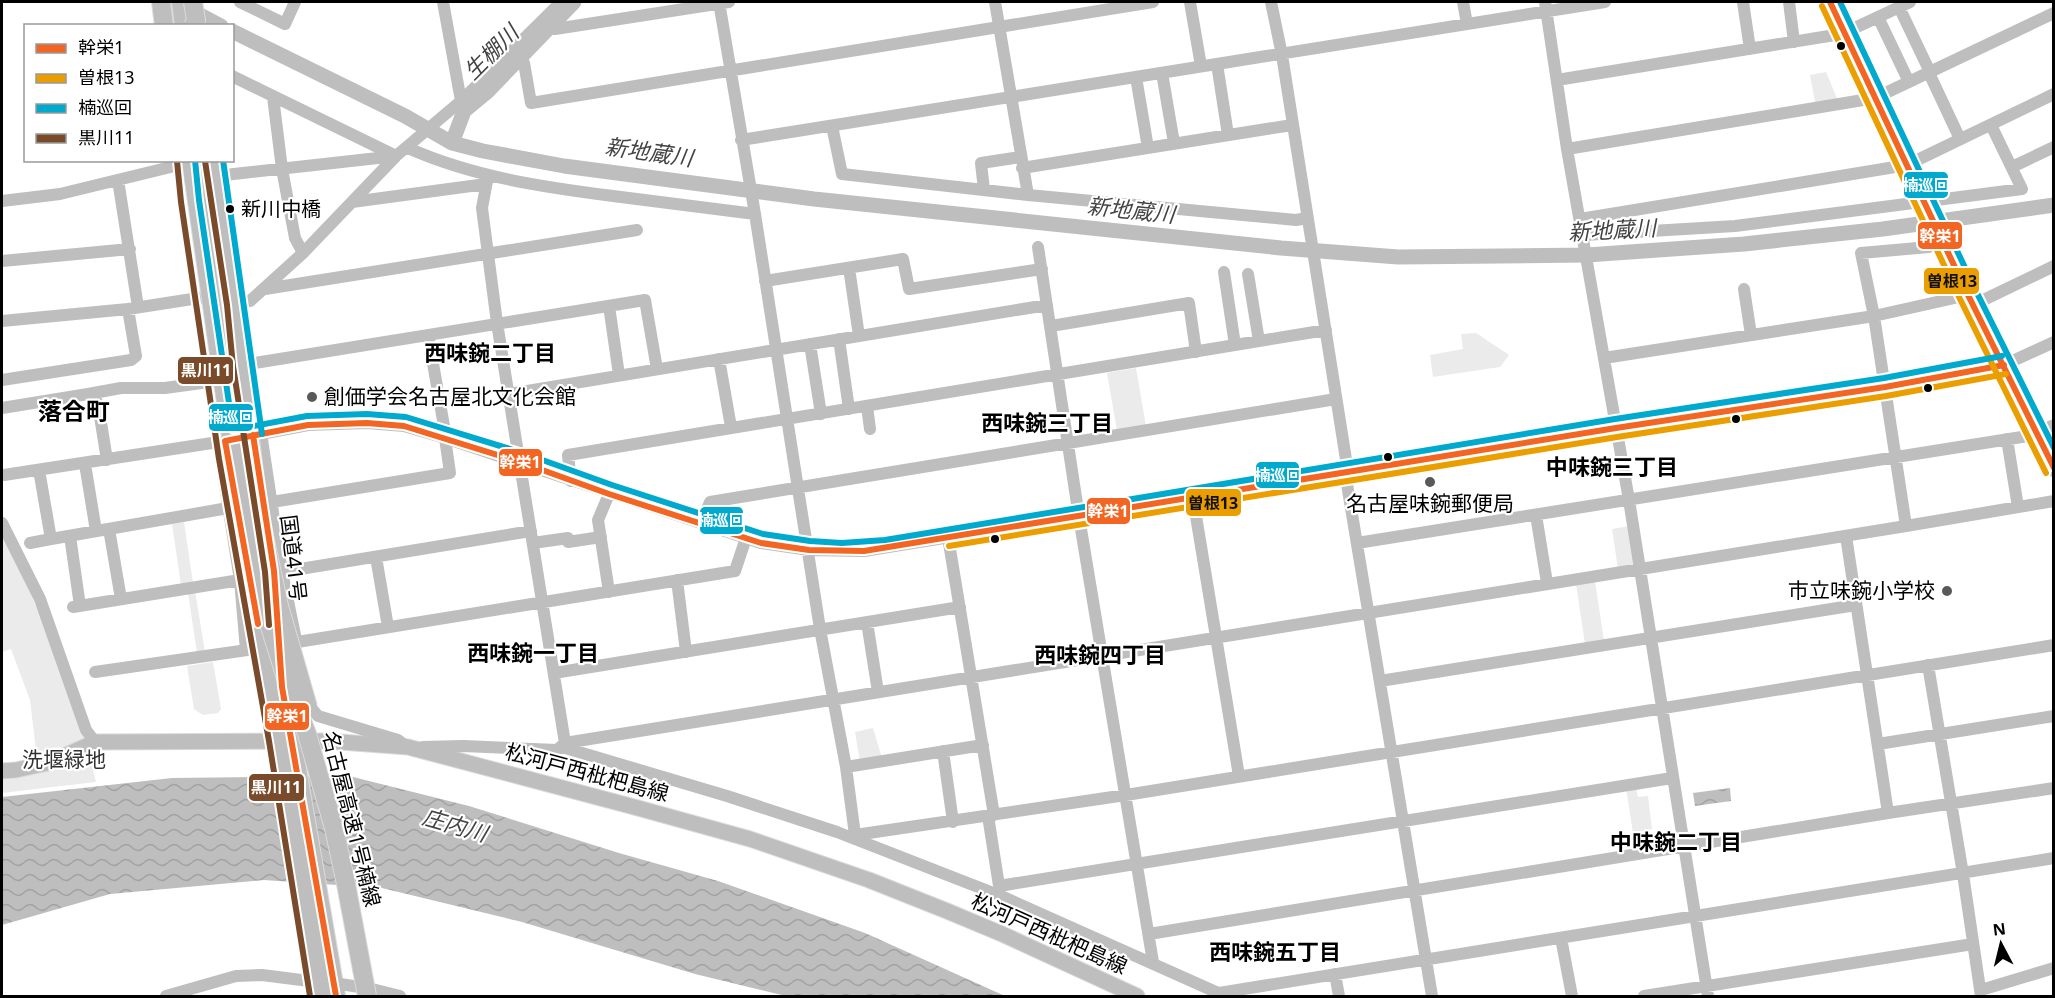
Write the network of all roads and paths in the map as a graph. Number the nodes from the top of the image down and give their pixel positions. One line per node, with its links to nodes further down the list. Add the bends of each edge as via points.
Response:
1 (161, 2): 23 (highway)
2 (170, 2): 24 (highway)
3 (181, 2): 25 (highway)
4 (191, 2): 26 (highway, bridge)
5 (240, 2): 6 (street, via 285,24)
6 (295, 2)
7 (443, 2): 48 (street)
8 (561, 2): 28 (street)
9 (722, 2): 28 (street, via 555,29); 37 (street)
10 (995, 2): 29 (street)
11 (1153, 2): 29 (street)
12 (1190, 2): 36 (street)
13 (1271, 2): 33 (street)
14 (1463, 2): 27 (street)
15 (1605, 2): 20 (street)
16 (1743, 2): 32 (street)
17 (1789, 2): 31 (street)
18 (1830, 2): 30 (main road)
19 (1900, 4): 22 (street); 38 (street)
20 (1546, 7): 27 (street); 42 (street)
21 (2054, 13): 38 (street)
22 (1878, 17): 30 (street); 43 (street)
23 (164, 24)
24 (173, 24)
25 (184, 24)
26 (194, 24)
27 (1467, 24): 33 (street)
28 (539, 27): 48 (street)
29 (999, 27): 37 (street); 46 (street)
30 (1844, 33): 31 (street); 47 (main road)
31 (1794, 42): 32 (street)
32 (1750, 49): 42 (street)
33 (1282, 55): 35 (street); 49 (street)
34 (524, 63): 37 (street, via 531,103)
35 (1217, 64): 36 (street); 52 (street)
36 (1201, 66): 39 (street)
37 (730, 70): 54 (street)
38 (1930, 72): 43 (street); 53 (street)
39 (1162, 73): 41 (street); 55 (street)
40 (234, 77): 45 (street)
41 (1136, 77): 46 (street); 56 (street)
42 (1557, 80): 59 (street)
43 (1909, 82): 47 (street)
44 (2054, 94): 50 (street)
45 (273, 97): 60 (street); 69 (street)
46 (1011, 97): 51 (street); 65 (street)
47 (1875, 98): 59 (street); 66 (main road)
48 (461, 101): 58 (street)
49 (1292, 124): 52 (street); 79 (street)
50 (1991, 125): 53 (street); 68 (street)
51 (832, 126): 54 (street); 72 (street, via 842,174)
52 (1228, 135): 55 (street)
53 (1960, 139): 66 (street)
54 (741, 140): 77 (street)
55 (1174, 143): 56 (street)
56 (1149, 147): 65 (street)
57 (2054, 147): 68 (street)
58 (408, 148): 60 (street); 71 (street)
59 (1568, 149): 78 (street)
60 (396, 156): 69 (street); 75 (street)
61 (188, 162): 70 (street)
62 (192, 162): 94 (highway, via 190,201 201,251 209,260)
63 (192, 162): 94 (highway, bridge, via 215,245)
64 (192, 162): 198 (highway, 名古屋高速1号楠線, bridge, via 242,514 257,585)
65 (1021, 162): 72 (street, via 981,163); 73 (street)
66 (1907, 165): 76 (main road); 78 (street)
67 (214, 166): 69 (street); 94 (highway, 名古屋高速1号楠線, bridge); 98 (highway, 国道41号)
68 (2012, 167): 76 (street, via 2022,189)
69 (282, 169): 85 (street, via 295,238)
70 (118, 180): 74 (street, via 60,194); 84 (street)
71 (487, 180): 75 (street); 77 (street); 86 (street, via 482,208)
72 (984, 190): 73 (street)
73 (1028, 195): 79 (street, via 1296,220)
74 (2, 201)
75 (352, 202): 85 (street)
76 (1925, 203): 81 (street, via 1735,226); 97 (main road)
77 (755, 214): 93 (street)
78 (1580, 219): 81 (street)
79 (1308, 225): 106 (street)
80 (637, 231): 86 (street)
81 (1584, 235): 117 (street)
82 (1038, 247): 90 (street)
83 (1929, 248): 102 (street, via 1861,253)
84 (130, 249): 87 (street); 101 (street)
85 (303, 253): 95 (street)
86 (487, 253): 95 (street); 104 (street)
87 (2, 261)
88 (2054, 267): 97 (street)
89 (849, 268): 90 (street, via 903,259 909,289); 93 (street); 109 (street)
90 (1042, 269): 99 (street)
91 (1224, 272): 114 (street)
92 (1248, 274): 111 (street)
93 (765, 282): 115 (street)
94 (217, 288): 98 (street); 101 (street); 125 (highway, 国道41号); 198 (highway, bridge); 252 (highway, 名古屋高速1号楠線, bridge, via 236,327 267,551 343,826)
95 (265, 289): 98 (street, via 250,301)
96 (1744, 289): 108 (street)
97 (1970, 300): 102 (street); 120 (main road)
98 (236, 303): 119 (highway, 国道41号)
99 (1047, 305): 105 (street); 109 (street)
100 (609, 306): 104 (street); 121 (street, via 645,300); 122 (street)
101 (133, 308): 103 (street); 124 (street, via 136,356 131,360)
102 (1874, 316): 108 (street); 126 (street)
103 (2, 321)
104 (497, 324): 107 (street); 128 (street)
105 (1051, 326): 116 (street, via 1189,303); 123 (street)
106 (1326, 330): 111 (street); 129 (street)
107 (428, 335): 119 (street); 141 (street)
108 (1751, 335): 117 (street)
109 (859, 336): 110 (street)
110 (839, 339): 113 (street); 132 (street)
111 (1259, 341): 114 (street)
112 (2054, 342): 120 (street)
113 (810, 344): 115 (street); 133 (street)
114 (1235, 345): 116 (street)
115 (776, 350): 118 (street); 134 (street)
116 (1196, 351): 123 (street)
117 (1604, 358): 138 (street)
118 (719, 359): 121 (street); 136 (street)
119 (242, 365): 140 (highway, 国道41号)
120 (2004, 365): 126 (street); 139 (main road)
121 (657, 369): 122 (street)
122 (620, 375): 128 (street)
123 (1057, 375): 130 (street); 144 (street)
124 (2, 380)
125 (216, 381): 127 (street); 143 (highway, 国道41号)
126 (1885, 387): 138 (street); 145 (street)
127 (88, 394): 131 (street); 146 (street, via 98,404)
128 (508, 394): 147 (street)
129 (1336, 399): 144 (street); 151 (street)
130 (867, 406): 132 (street); 137 (street)
131 (2, 408)
132 (849, 409): 133 (street)
133 (821, 414): 134 (street)
134 (787, 419): 136 (street); 154 (street)
135 (2054, 425): 139 (street)
136 (731, 427): 153 (street, via 568,455)
137 (870, 429)
138 (1616, 432): 151 (street); 157 (street)
139 (2036, 433): 142 (street); 149 (main road)
140 (257, 434): 141 (street, via 308,425 367,423 404,426); 143 (street); 159 (street); 216 (highway, 国道41号, via 274,571)
141 (443, 438): 147 (street); 159 (street, via 450,473)
142 (2007, 439): 145 (street); 160 (street)
143 (222, 442): 146 (street); 161 (street); 216 (highway, 国道41号)
144 (1068, 444): 154 (street); 163 (street)
145 (1895, 457): 157 (street); 166 (street)
146 (107, 460): 148 (street)
147 (520, 462): 153 (street); 171 (street)
148 (85, 464): 150 (street); 168 (street)
149 (2054, 469)
150 (39, 470): 152 (street); 175 (street)
151 (1348, 472): 156 (street); 177 (street)
152 (4, 475)
153 (571, 481): 155 (street)
154 (798, 488): 165 (street, via 710,502); 178 (street)
155 (609, 494): 165 (street); 172 (street, via 598,520)
156 (1193, 498): 163 (street); 194 (street)
157 (1629, 500): 162 (street); 180 (street)
158 (2054, 501): 160 (street)
159 (272, 502): 181 (street)
160 (2018, 507): 166 (street)
161 (228, 508): 167 (street); 182 (street)
162 (1536, 515): 177 (street); 184 (street)
163 (1079, 517): 174 (street); 200 (street)
164 (2, 523): 212 (street, via 40,599 86,730)
165 (701, 523): 173 (street)
166 (1906, 526): 170 (street)
167 (109, 529): 168 (street); 186 (street)
168 (96, 531): 169 (street)
169 (70, 536): 175 (street); 186 (street, via 76,606)
170 (1846, 536): 180 (street); 188 (street)
171 (532, 537): 172 (street, via 567,538 568,542); 179 (street); 187 (street)
172 (601, 537): 185 (street)
173 (746, 537): 178 (street); 183 (street, via 735,571)
174 (948, 537): 178 (street, via 864,551); 189 (street)
175 (51, 539): 176 (street)
176 (30, 543)
177 (1357, 543): 190 (street)
178 (809, 550): 193 (street)
179 (376, 557): 181 (street); 192 (street)
180 (1640, 568): 184 (street); 195 (street)
181 (282, 572): 196 (street)
182 (240, 580): 186 (street); 202 (street, via 250,649)
183 (677, 580): 185 (street); 199 (street)
184 (1547, 583): 190 (street)
185 (609, 592): 187 (street)
186 (121, 599)
187 (542, 603): 192 (street); 203 (street)
188 (1856, 605): 195 (street); 204 (street)
189 (960, 607): 191 (street); 205 (street)
190 (1369, 613): 194 (street); 206 (street)
191 (867, 622): 193 (street); 207 (street)
192 (388, 627): 196 (street)
193 (820, 629): 199 (street); 208 (street)
194 (1216, 638): 200 (street); 222 (street)
195 (1651, 639): 206 (street); 209 (street)
196 (297, 642): 217 (street, via 285,644 298,706 314,710 318,716 398,740)
197 (2054, 645): 201 (street)
198 (277, 651): 251 (highway, 名古屋高速1号楠線, bridge, via 334,828)
199 (686, 652): 203 (street)
200 (1102, 656): 205 (street); 225 (street)
201 (1928, 665): 204 (street); 211 (street)
202 (95, 672)
203 (554, 673): 214 (street)
204 (1866, 675): 209 (street); 213 (street)
205 (972, 677): 207 (street); 215 (street)
206 (1380, 681): 219 (street)
207 (878, 692): 208 (street)
208 (835, 699): 214 (street); 220 (street)
209 (1662, 709): 219 (street); 223 (street)
210 (2054, 716): 211 (street)
211 (1940, 734): 213 (street); 226 (street)
212 (95, 742): 216 (main road, 松河戸西枇杷島線); 221 (main road, 松河戸西枇杷島線, via 48,763)
213 (1878, 744): 227 (street)
214 (564, 745): 217 (street, via 557,750); 231 (street)
215 (983, 745): 218 (street); 228 (street)
216 (286, 747): 217 (main road, 松河戸西枇杷島線, via 327,741); 246 (highway, 国道41号)
217 (408, 747): 254 (main road, 松河戸西枇杷島線, via 750,839 958,916)
218 (943, 751): 220 (street); 230 (street)
219 (1391, 751): 222 (street); 229 (street)
220 (846, 767): 231 (street)
221 (2, 771)
222 (1239, 776): 225 (street)
223 (1672, 778): 229 (street); 232 (street)
224 (2054, 788): 226 (street)
225 (1126, 795): 228 (street); 234 (street)
226 (1950, 803): 227 (street); 235 (street)
227 (1888, 813): 232 (street)
228 (991, 816): 230 (street); 236 (street)
229 (1403, 821): 234 (street); 237 (street)
230 (953, 822): 231 (street)
231 (856, 837): 236 (street)
232 (1684, 847): 237 (street); 238 (street)
233 (2054, 858): 235 (street)
234 (1137, 864): 236 (street); 239 (street)
235 (1963, 874): 238 (street); 241 (street)
236 (1000, 891): 243 (street)
237 (1414, 891): 239 (street); 242 (street)
238 (1695, 916): 240 (street); 247 (street)
239 (1149, 934): 243 (street)
240 (1561, 938): 242 (street); 257 (street)
241 (1973, 944): 247 (street); 248 (street)
242 (1426, 959): 245 (street); 256 (street)
243 (1153, 963): 249 (street)
244 (2054, 968): 248 (street)
245 (1335, 974): 249 (street); 255 (street)
246 (329, 987): 250 (street, via 262,975 236,976); 253 (street, via 372,989)
247 (1708, 991): 258 (street)
248 (1981, 993)
249 (1222, 995)
250 (166, 996)
251 (367, 996)
252 (376, 996)
253 (400, 996)
254 (1137, 996)
255 (1339, 996)
256 (1432, 996)
257 (1572, 996)
258 (1644, 996)

